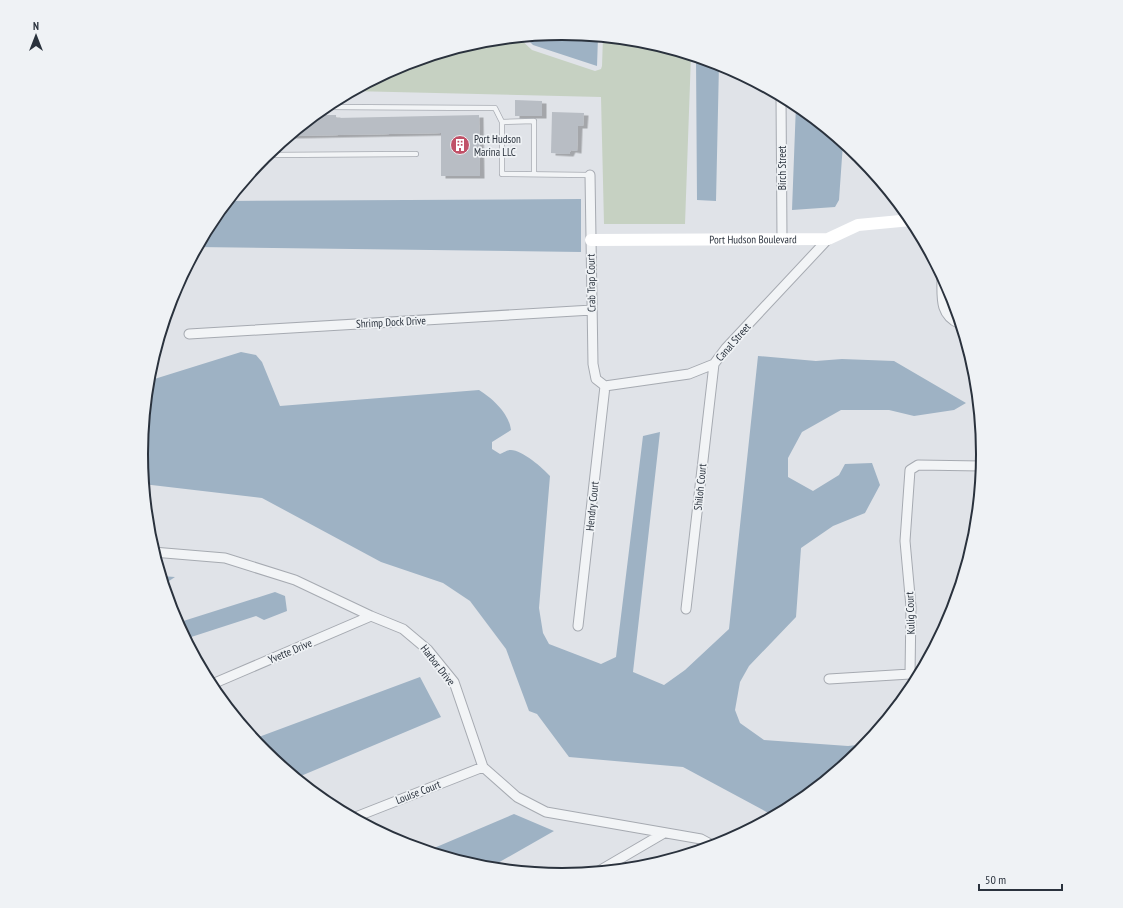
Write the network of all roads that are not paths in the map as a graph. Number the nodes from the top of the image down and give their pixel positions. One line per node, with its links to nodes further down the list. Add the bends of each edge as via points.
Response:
1 (781, 103): 9 (street, Birch Street)
2 (336, 107): 3 (lane, via 496,108)
3 (502, 122): 6 (lane, via 502,174); 6 (lane, via 534,121)
4 (416, 154): 5 (lane)
5 (276, 155)
6 (534, 174): 7 (lane)
7 (590, 175): 11 (street, Crab Trap Court)
8 (902, 219): 10 (street, Port Hudson Boulevard, via 858,225)
9 (782, 239): 10 (street, Port Hudson Boulevard); 11 (street, Port Hudson Boulevard)
10 (828, 239): 16 (street, Canal Street)
11 (591, 240): 13 (street, Crab Trap Court)
12 (943, 293): 14 (street, via 946,314)
13 (592, 310): 15 (street, Shrimp Dock Drive); 17 (street, Crab Trap Court, via 593,364 596,379)
14 (954, 321)
15 (189, 334)
16 (714, 364): 17 (street, Canal Street, via 689,374); 20 (street, Shiloh Court)
17 (605, 386): 22 (street, Hendry Court)
18 (976, 466): 23 (street, Kulig Court, via 918,465 910,470 905,541 911,607 910,674)
19 (160, 553): 21 (street, Harbor Drive, via 225,558 295,580)
20 (686, 609)
21 (371, 616): 24 (street, Yvette Drive); 25 (street, Harbor Drive, via 403,629 428,650 454,682)
22 (578, 626)
23 (829, 679)
24 (216, 682)
25 (483, 767): 26 (street, Louise Court); 27 (street, Harbor Drive, via 517,797 546,812)
26 (359, 816)
27 (664, 833): 28 (street, Harbor Drive); 29 (street)
28 (706, 842)
29 (611, 865)

